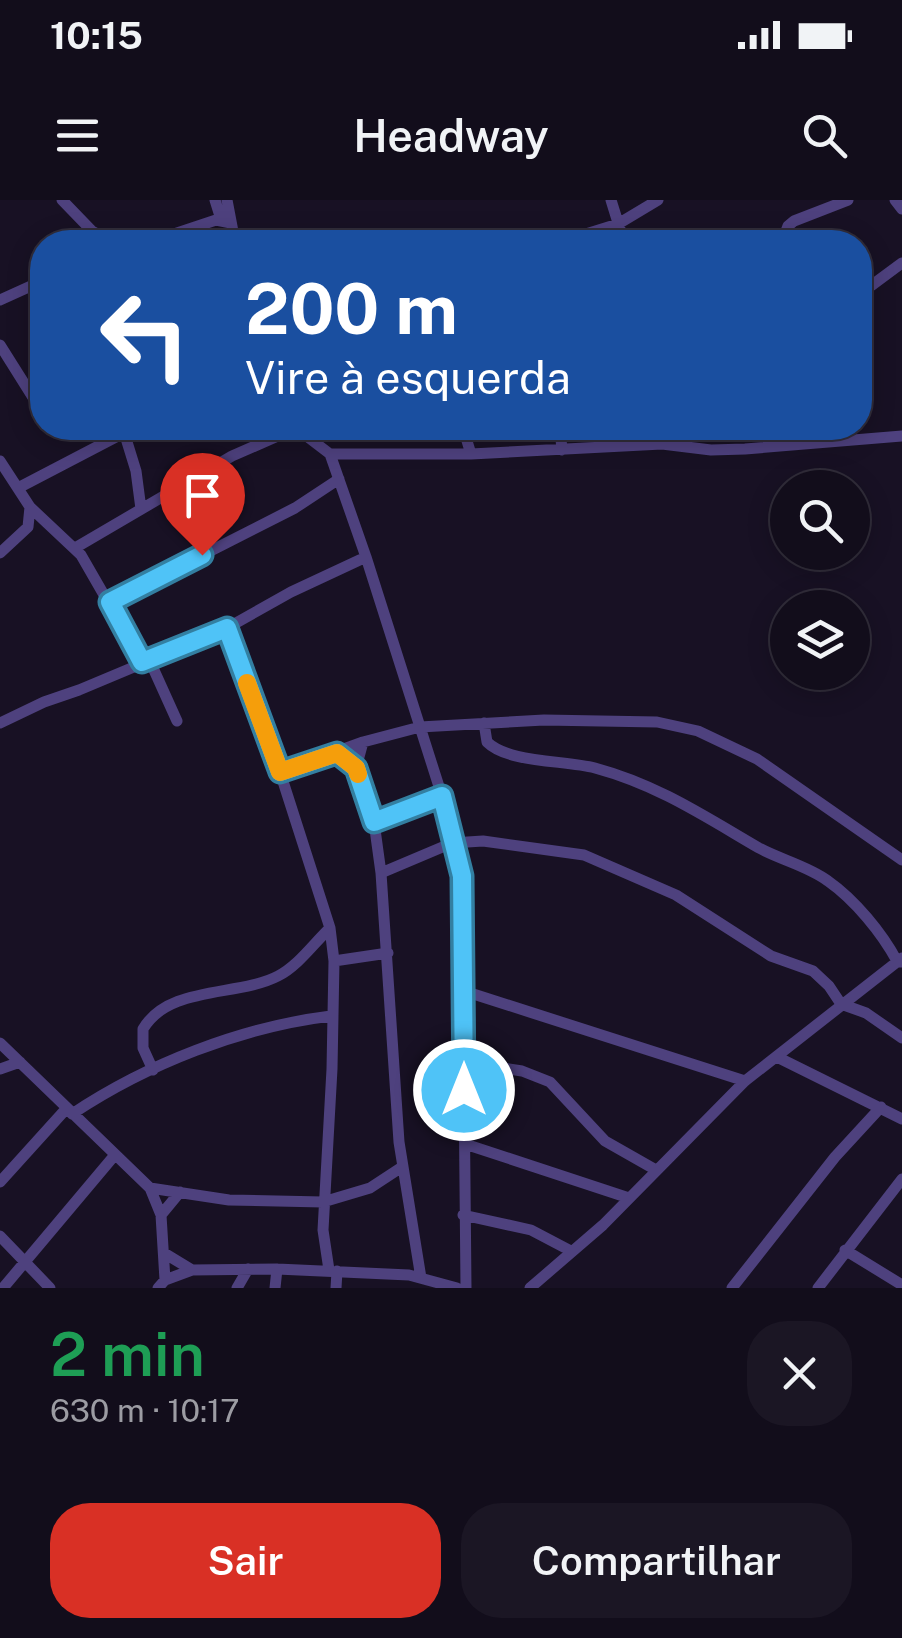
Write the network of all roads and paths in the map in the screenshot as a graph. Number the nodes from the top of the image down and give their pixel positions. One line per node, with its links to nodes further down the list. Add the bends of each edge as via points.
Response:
1 (62, 200): 10 (street)
2 (611, 200): 9 (street)
3 (658, 200): 9 (street)
4 (848, 200): 15 (street)
5 (895, 200): 7 (street)
6 (224, 202): 8 (street)
7 (902, 209)
8 (222, 220): 11 (street); 12 (street)
9 (618, 224): 13 (street); 14 (street)
10 (85, 230)
11 (189, 230)
12 (228, 230)
13 (599, 230)
14 (620, 230)
15 (786, 230)
16 (902, 250): 17 (street)
17 (897, 266): 18 (street)
18 (872, 285)
19 (30, 286): 20 (street)
20 (0, 300)
21 (0, 345): 22 (street)
22 (30, 389)
23 (902, 436): 24 (street)
24 (872, 439)
25 (110, 440): 41 (street)
26 (131, 440): 43 (street)
27 (269, 440): 43 (street)
28 (312, 440): 37 (street)
29 (467, 440): 38 (street)
30 (561, 440): 36 (street)
31 (667, 440): 34 (street)
32 (684, 440): 35 (street)
33 (857, 440): 35 (street, via 745,450)
34 (662, 444): 35 (street); 36 (street)
35 (685, 447)
36 (562, 450): 38 (street)
37 (330, 454): 38 (street); 40 (street)
38 (471, 454)
39 (0, 461): 41 (street)
40 (339, 479): 48 (street); 49 (street)
41 (18, 488): 42 (street)
42 (30, 507): 44 (street); 45 (street)
43 (141, 510): 46 (street)
44 (48, 524): 45 (street); 46 (street)
45 (28, 527): 47 (street)
46 (75, 548): 49 (street)
47 (0, 553)
48 (366, 557): 50 (street); 55 (street)
49 (110, 602): 51 (street)
50 (227, 628): 51 (street); 59 (street)
51 (145, 660): 52 (street); 53 (street)
52 (177, 721)
53 (0, 723)
54 (484, 723): 55 (street); 63 (street, via 657,722 698,731 784,775); 67 (street, via 486,742 508,756 576,763 625,777 680,799 820,876)
55 (420, 727): 56 (street); 60 (street)
56 (363, 742): 57 (street); 58 (street)
57 (337, 753): 58 (street); 59 (street)
58 (356, 768): 61 (street)
59 (280, 772): 65 (street)
60 (442, 796): 61 (street); 62 (street)
61 (374, 822): 64 (street)
62 (452, 843): 64 (street); 70 (street, via 462,876); 71 (street, via 542,847 628,873 718,919 771,956 813,972)
63 (902, 860)
64 (381, 874): 66 (street)
65 (330, 928): 68 (street); 80 (street, via 278,976 157,1012 143,1029)
66 (388, 953): 68 (street); 87 (street)
67 (900, 960): 69 (street)
68 (334, 961): 73 (street)
69 (859, 990): 71 (street); 72 (street)
70 (464, 991): 78 (street); 81 (street)
71 (841, 1004): 72 (street); 76 (street)
72 (866, 1012): 74 (street)
73 (331, 1016): 80 (street, via 230,1039); 94 (street)
74 (902, 1038)
75 (0, 1044): 77 (street)
76 (777, 1056): 81 (street); 82 (street)
77 (20, 1062): 79 (street); 83 (street)
78 (464, 1062): 85 (street); 88 (street, via 522,1070 550,1082 605,1141)
79 (0, 1069)
80 (153, 1070): 83 (street)
81 (745, 1081): 88 (street)
82 (881, 1108): 84 (street); 119 (street)
83 (69, 1112): 86 (street); 89 (street)
84 (902, 1118)
85 (465, 1144): 93 (street); 95 (street)
86 (114, 1156): 91 (street); 102 (street)
87 (402, 1167): 94 (street, via 370,1188); 108 (street)
88 (656, 1170): 93 (street)
89 (0, 1182)
90 (900, 1185): 99 (street)
91 (150, 1188): 92 (street); 96 (street)
92 (180, 1192): 94 (street); 96 (street)
93 (629, 1198): 100 (street)
94 (323, 1202): 107 (street, via 324,1250)
95 (463, 1215): 98 (street); 117 (street)
96 (161, 1216): 101 (street)
97 (0, 1236): 102 (street)
98 (550, 1237): 100 (street); 103 (street)
99 (846, 1250): 110 (street); 120 (street)
100 (571, 1251): 103 (street)
101 (164, 1252): 106 (street); 109 (street)
102 (26, 1263): 111 (street); 112 (street)
103 (553, 1266): 118 (street)
104 (248, 1269): 105 (street); 106 (street); 113 (street)
105 (278, 1269): 107 (street); 114 (street)
106 (192, 1270): 109 (street)
107 (333, 1270): 108 (street); 115 (street)
108 (413, 1281): 116 (street)
109 (162, 1284)
110 (902, 1285)
111 (2, 1288)
112 (50, 1288)
113 (237, 1288)
114 (275, 1288)
115 (336, 1288)
116 (457, 1288)
117 (466, 1288)
118 (530, 1288)
119 (732, 1288)
120 (818, 1288)

